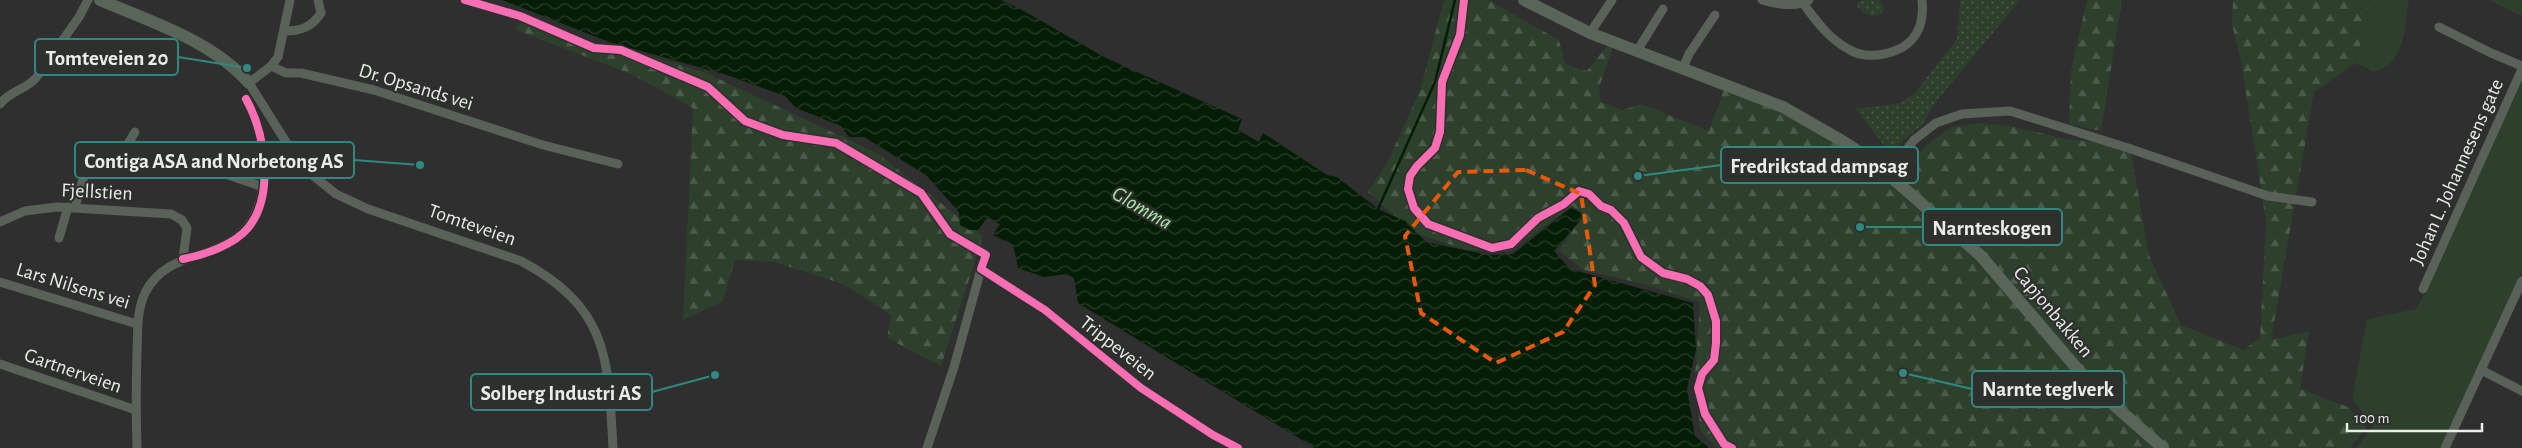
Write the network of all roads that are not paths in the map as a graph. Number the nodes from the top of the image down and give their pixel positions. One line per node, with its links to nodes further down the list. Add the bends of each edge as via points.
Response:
1 (88, 0): 20 (street, via 36,78 28,87)
2 (100, 0): 19 (main road, Tomteveien, via 204,46)
3 (290, 0): 13 (street)
4 (318, 0): 13 (street, via 321,13 316,21 307,28)
5 (1524, 0): 14 (main road, Capjonbakken)
6 (1612, 0): 14 (street)
7 (1762, 0): 9 (street, via 1782,4)
8 (1922, 0): 9 (street, via 1918,28 1909,42 1892,52 1871,55 1842,46)
9 (1806, 2)
10 (1663, 9): 15 (street)
11 (1714, 16): 17 (street)
12 (2439, 27): 18 (street, Johan L. Johannesens gate)
13 (285, 31): 16 (street, via 278,58)
14 (1590, 33): 15 (main road, Capjonbakken)
15 (1637, 51): 17 (main road, Capjonbakken)
16 (271, 66): 19 (street); 23 (street, Dr. Opsands vei, via 286,73 374,90 543,145)
17 (1683, 68): 24 (main road, Capjonbakken, via 1783,107 1844,142)
18 (2522, 68): 32 (street, Johan L. Johannesens gate)
19 (249, 83): 39 (street, Tomteveien, via 301,166 336,194 368,210 521,261 565,289 591,321 603,348)
20 (0, 104)
21 (135, 132): 26 (street, via 122,154 91,163)
22 (190, 162): 29 (street, via 262,188 255,216 248,228 221,247)
23 (618, 164)
24 (1888, 174): 25 (street, via 1914,140 1936,123 1970,113 2010,111 2268,196); 42 (main road, Capjonbakken, via 1981,256 2091,385)
25 (2312, 202)
26 (71, 207): 27 (street, Fjellstien, via 25,211); 28 (street); 29 (street, Fjellstien, via 171,214 182,220 187,228)
27 (0, 222)
28 (59, 238)
29 (183, 259): 33 (street, via 154,280 146,292)
30 (2522, 281): 35 (street)
31 (0, 282): 33 (street, Lars Nilsens vei)
32 (2423, 289)
33 (137, 324): 37 (street)
34 (0, 364): 37 (street, Gartnerveien)
35 (2481, 370): 36 (street); 43 (street)
36 (2522, 391)
37 (136, 410): 38 (street)
38 (137, 448)
39 (614, 448)
40 (927, 448): 41 (street, Trippeveien, via 981,269 1045,310 1141,388)
41 (1238, 448)
42 (2163, 448)
43 (2444, 448)

